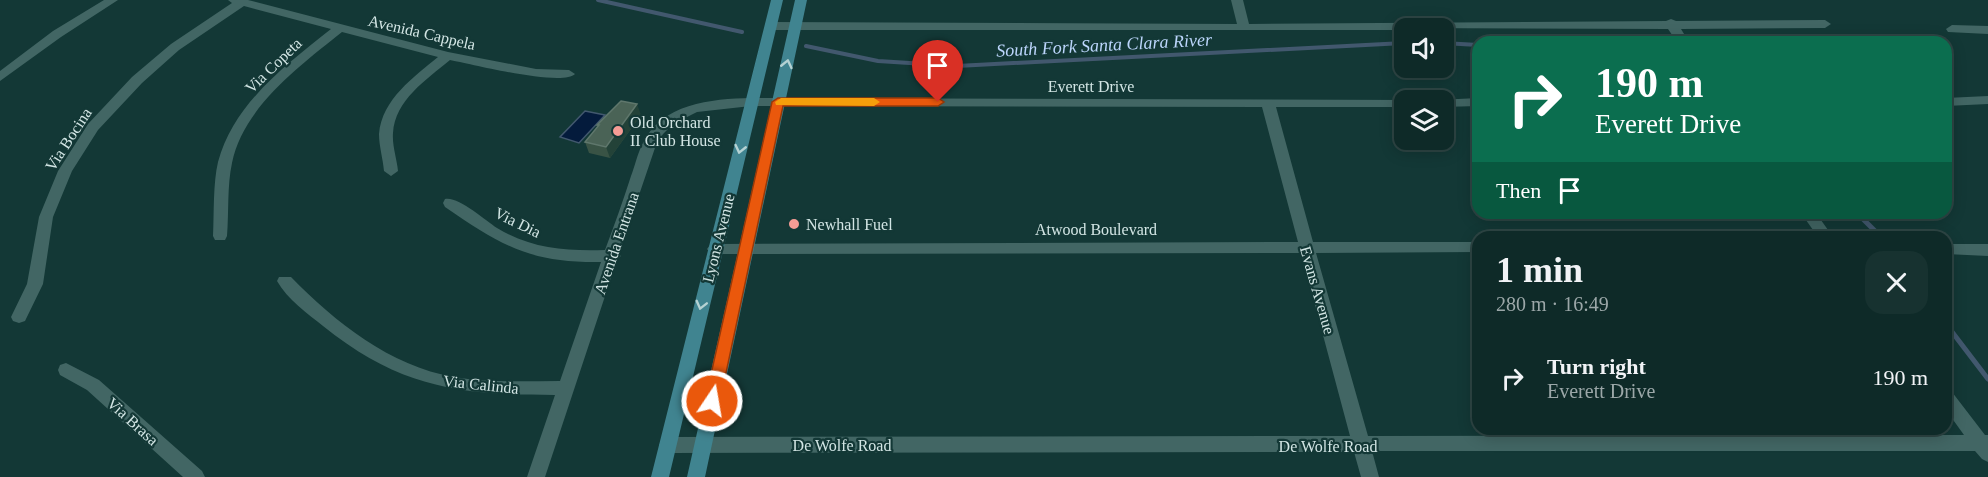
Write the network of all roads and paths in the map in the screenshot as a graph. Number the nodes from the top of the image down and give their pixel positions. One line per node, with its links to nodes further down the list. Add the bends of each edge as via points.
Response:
1 (112, 0): 17 (street, via 57,34)
2 (777, 0): 8 (main road, Lyons Avenue)
3 (801, 0): 9 (main road, Lyons Avenue)
4 (1237, 0): 10 (street)
5 (238, 1): 11 (street, Avenida Cappela); 37 (street, Via Bocina, via 137,80 93,127 65,171 46,217 35,284)
6 (1671, 23): 7 (street); 10 (street); 14 (street)
7 (1825, 24)
8 (771, 26): 9 (street); 19 (main road, Lyons Avenue)
9 (796, 26): 10 (street); 20 (main road, Lyons Avenue, one-way to 9)
10 (1244, 27)
11 (339, 29): 15 (street, Avenida Cappela); 28 (street, Via Copeta, via 286,70 240,127 225,162)
12 (1952, 29): 13 (street)
13 (1988, 30)
14 (1679, 36)
15 (447, 56): 16 (street, Avenida Cappela, via 536,73); 26 (street, via 404,94 392,112 386,130)
16 (569, 74)
17 (0, 77)
18 (1988, 100): 22 (street)
19 (751, 102): 20 (street, Avenida Entrana); 31 (main road, Lyons Avenue, one-way to 31); 35 (street, Avenida Entrana, via 691,108 662,126 649,144)
20 (778, 102): 23 (street, Everett Drive); 32 (main road, Lyons Avenue)
21 (1472, 102): 25 (street)
22 (1952, 102)
23 (1268, 103): 24 (street, Everett Drive); 29 (street, Evans Avenue)
24 (1394, 103)
25 (1454, 103)
26 (391, 171)
27 (450, 203): 35 (street, Via Dia, via 499,237 538,252)
28 (220, 236)
29 (1306, 246): 30 (street, Atwood Boulevard); 32 (street, Atwood Boulevard); 43 (street, Evans Avenue)
30 (1472, 247)
31 (715, 249): 32 (street, Atwood Boulevard); 41 (main road, Lyons Avenue, one-way to 41)
32 (745, 249): 42 (main road, Lyons Avenue)
33 (1952, 249): 34 (street)
34 (1988, 249)
35 (613, 256): 39 (street, Avenida Entrana)
36 (285, 281): 39 (street, Via Calinda, via 361,346 409,371 450,383)
37 (19, 317)
38 (66, 370): 45 (street, Via Brasa, via 93,385)
39 (566, 388): 46 (street, Avenida Entrana)
40 (1952, 405): 44 (street)
41 (668, 445): 42 (street, De Wolfe Road); 47 (main road, Lyons Avenue)
42 (703, 445): 43 (street, De Wolfe Road); 48 (main road, Lyons Avenue)
43 (1362, 446): 44 (street, De Wolfe Road); 49 (street, Evans Avenue)
44 (1985, 447)
45 (196, 477)
46 (536, 477)
47 (660, 477)
48 (696, 477)
49 (1370, 477)

